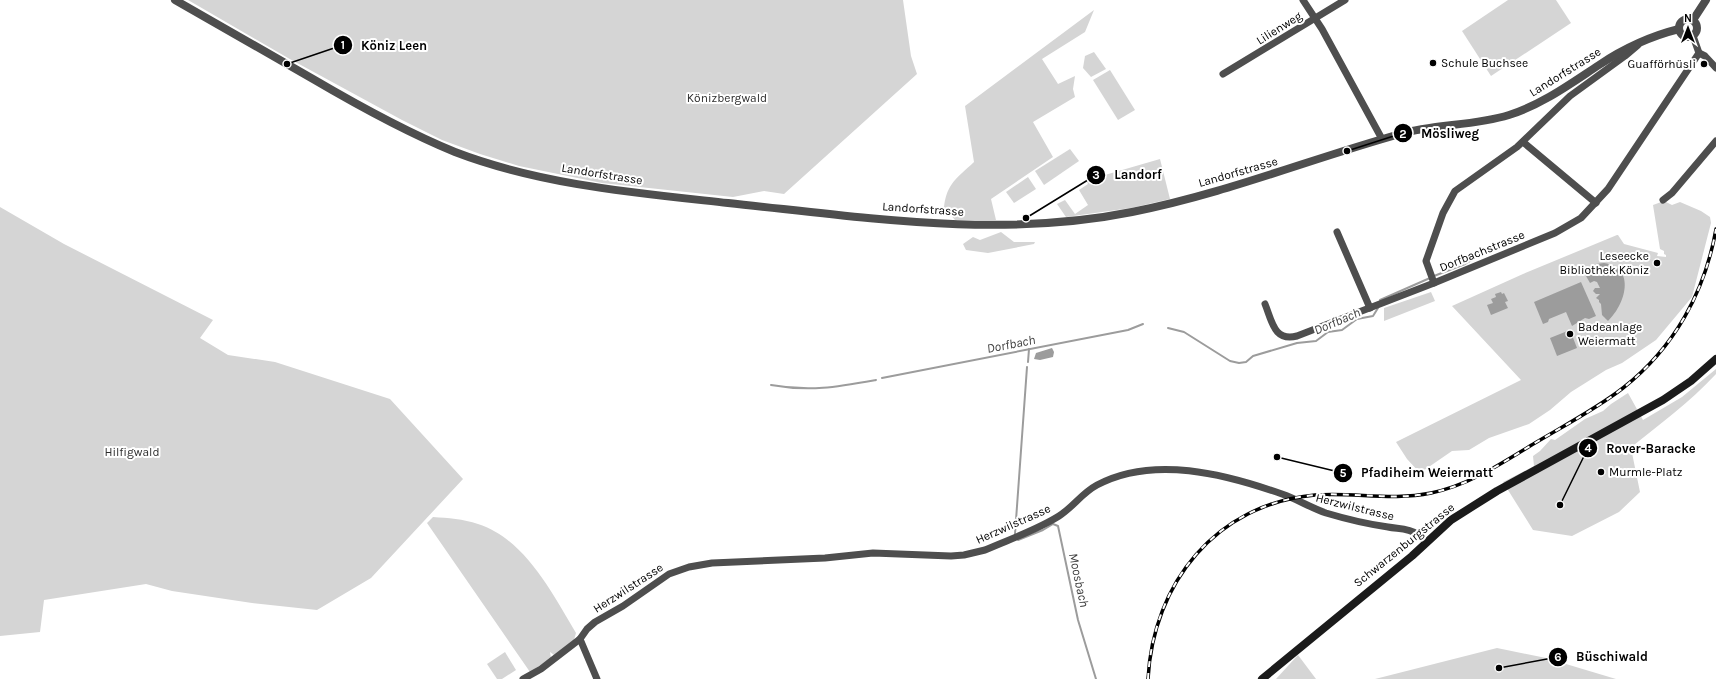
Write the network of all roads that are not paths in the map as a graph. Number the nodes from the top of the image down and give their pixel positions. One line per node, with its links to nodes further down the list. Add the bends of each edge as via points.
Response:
1 (175, 0): 13 (street, Landorfstrasse, via 354,102 418,136 448,148 519,172 667,196 938,224 1058,222 1132,212 1186,200 1271,176)
2 (1303, 0): 5 (street)
3 (1346, 0): 5 (street, Lilienweg)
4 (1706, 0): 6 (street, Landorfstrasse)
5 (1314, 19): 12 (street, Lilienweg); 13 (street, via 1322,29)
6 (1693, 20): 7 (street, Landorfstrasse, via 1684,20 1680,23); 8 (street, via 1697,28)
7 (1679, 29): 8 (street, via 1682,36); 9 (street, Landorfstrasse)
8 (1693, 36): 10 (street)
9 (1640, 43): 13 (street, Landorfstrasse, via 1601,63 1548,98 1518,112 1474,123 1414,130); 15 (street, via 1570,96)
10 (1699, 53): 11 (street); 17 (street, Dorfbachstrasse)
11 (1716, 68)
12 (1223, 74)
13 (1382, 139)
14 (1716, 141): 16 (street, via 1672,193)
15 (1523, 142): 17 (street); 19 (street, via 1455,191 1443,213 1426,261)
16 (1663, 200)
17 (1596, 203): 19 (street, Dorfbachstrasse, via 1582,218 1555,233)
18 (1337, 232): 21 (street)
19 (1434, 283): 21 (street, Dorfbachstrasse)
20 (1265, 304): 21 (street, Dorfbachstrasse, via 1277,332 1282,337 1290,338)
21 (1370, 308)
22 (1716, 359): 23 (main road, Schwarzenburgstrasse, via 1691,381 1663,400 1478,502 1451,520)
23 (1426, 542): 24 (street, Herzwilstrasse, via 1407,530 1325,512 1244,483 1192,472 1141,472 1097,485 1058,517 975,553 951,556 858,554 819,559 712,564 676,571 595,622); 27 (main road, Schwarzenburgstrasse)
24 (580, 639): 25 (street, Herzwilstrasse, via 541,669); 26 (street)
25 (523, 679)
26 (597, 679)
27 (1262, 679)

